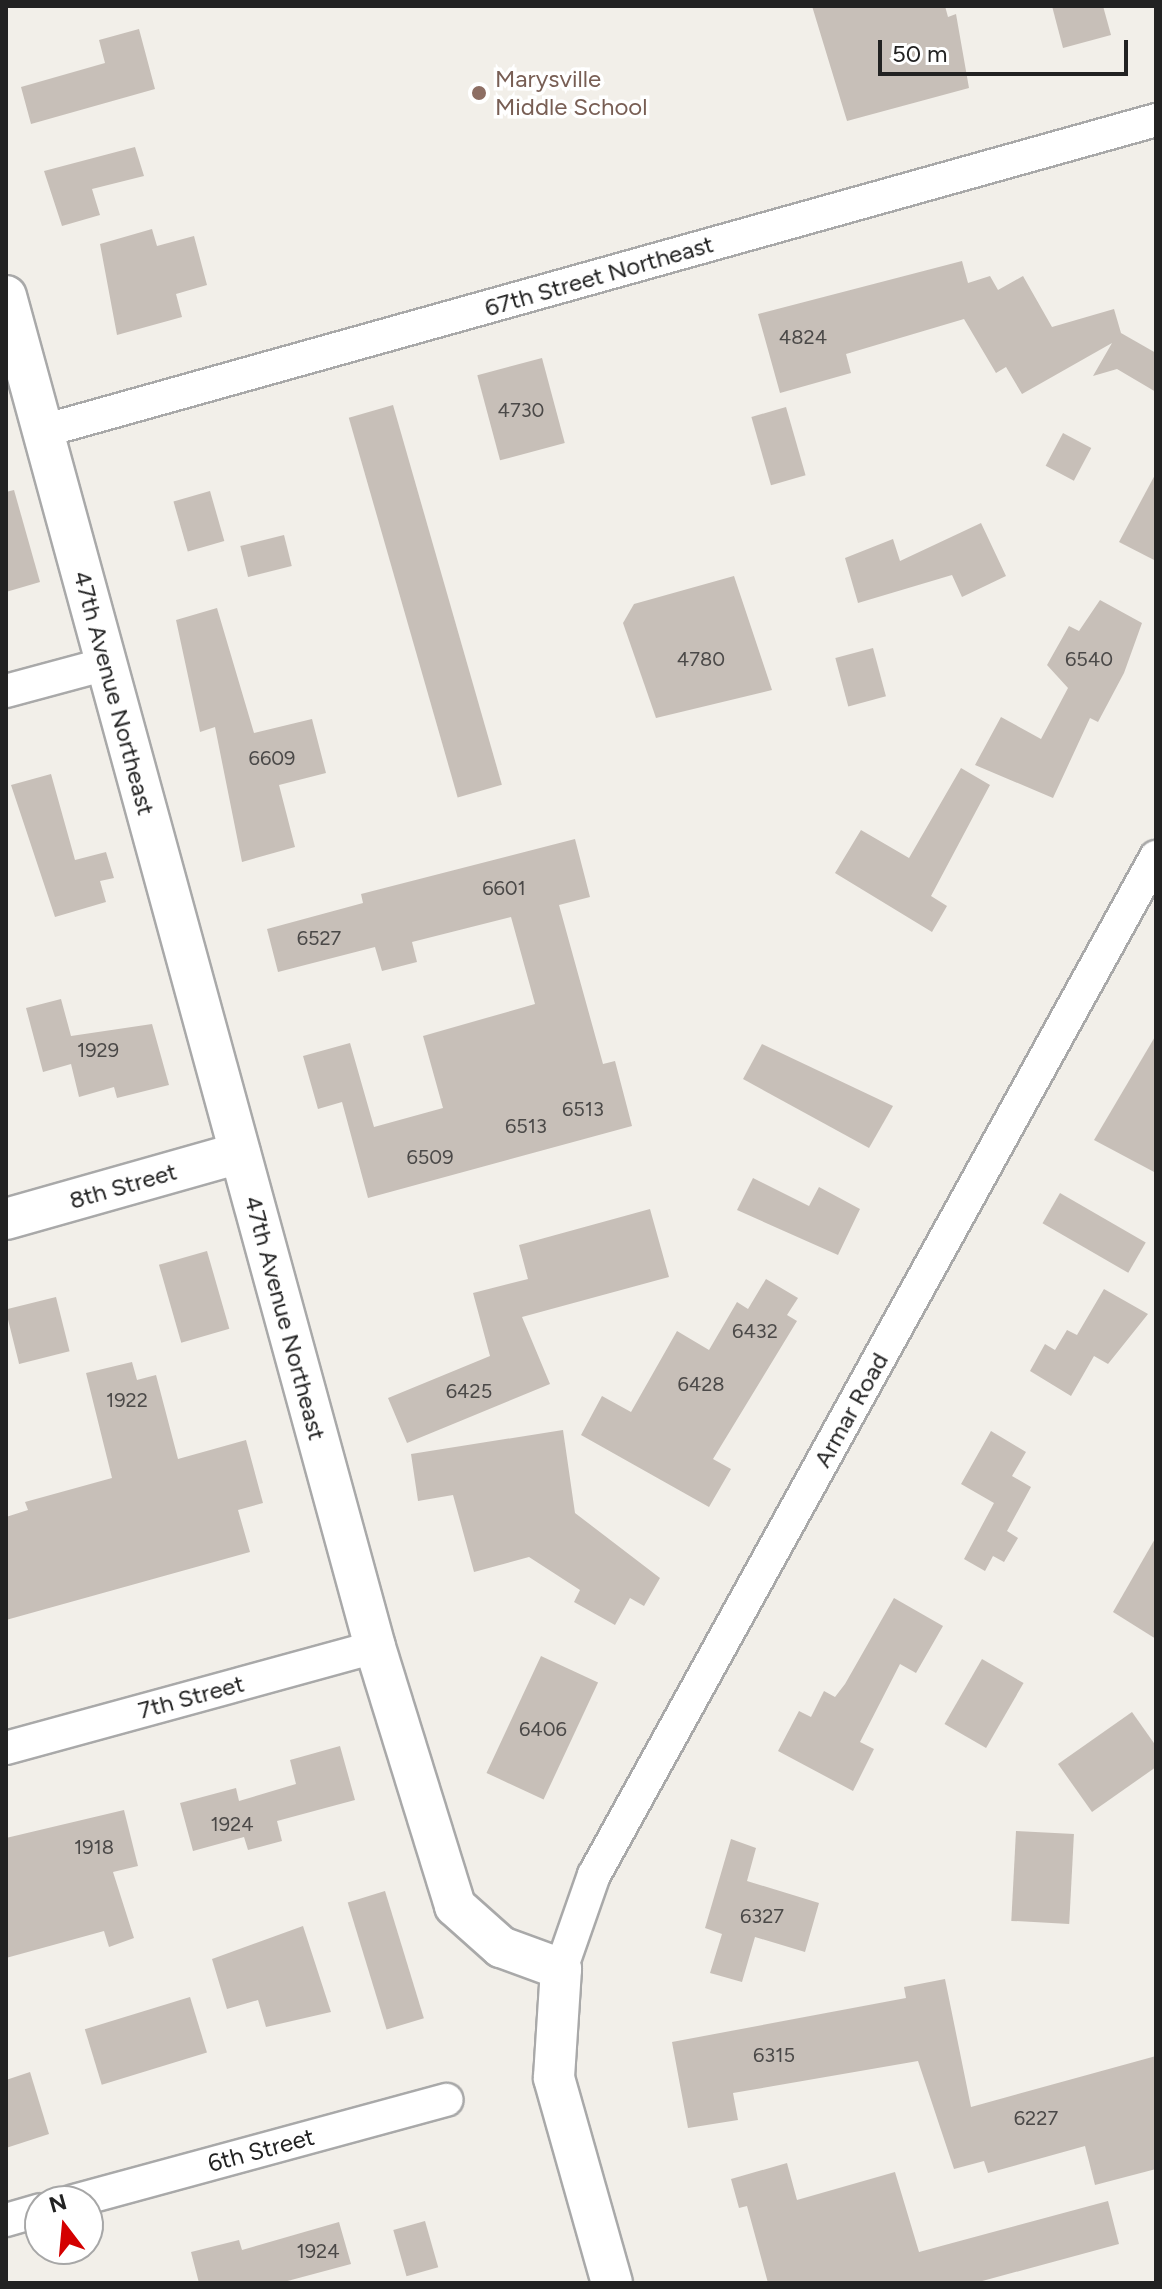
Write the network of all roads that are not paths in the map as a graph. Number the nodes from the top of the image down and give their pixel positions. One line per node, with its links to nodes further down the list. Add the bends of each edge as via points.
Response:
1 (1156, 120): 3 (street, 67th Street Northeast)
2 (6, 296): 3 (street, 47th Avenue Northeast)
3 (43, 431): 4 (street, 47th Avenue Northeast)
4 (106, 664): 5 (street); 7 (street, 47th Avenue Northeast)
5 (6, 691)
6 (1156, 857): 11 (street, Armar Road, via 594,1875)
7 (240, 1153): 8 (street, 8th Street); 9 (street, 47th Avenue Northeast)
8 (6, 1219)
9 (375, 1647): 10 (street, 7th Street); 11 (street, 47th Avenue Northeast, via 455,1906 501,1947)
10 (6, 1748)
11 (561, 1969): 14 (street, via 554,2078)
12 (447, 2100): 13 (street, 6th Street)
13 (104, 2193)
14 (612, 2283)

